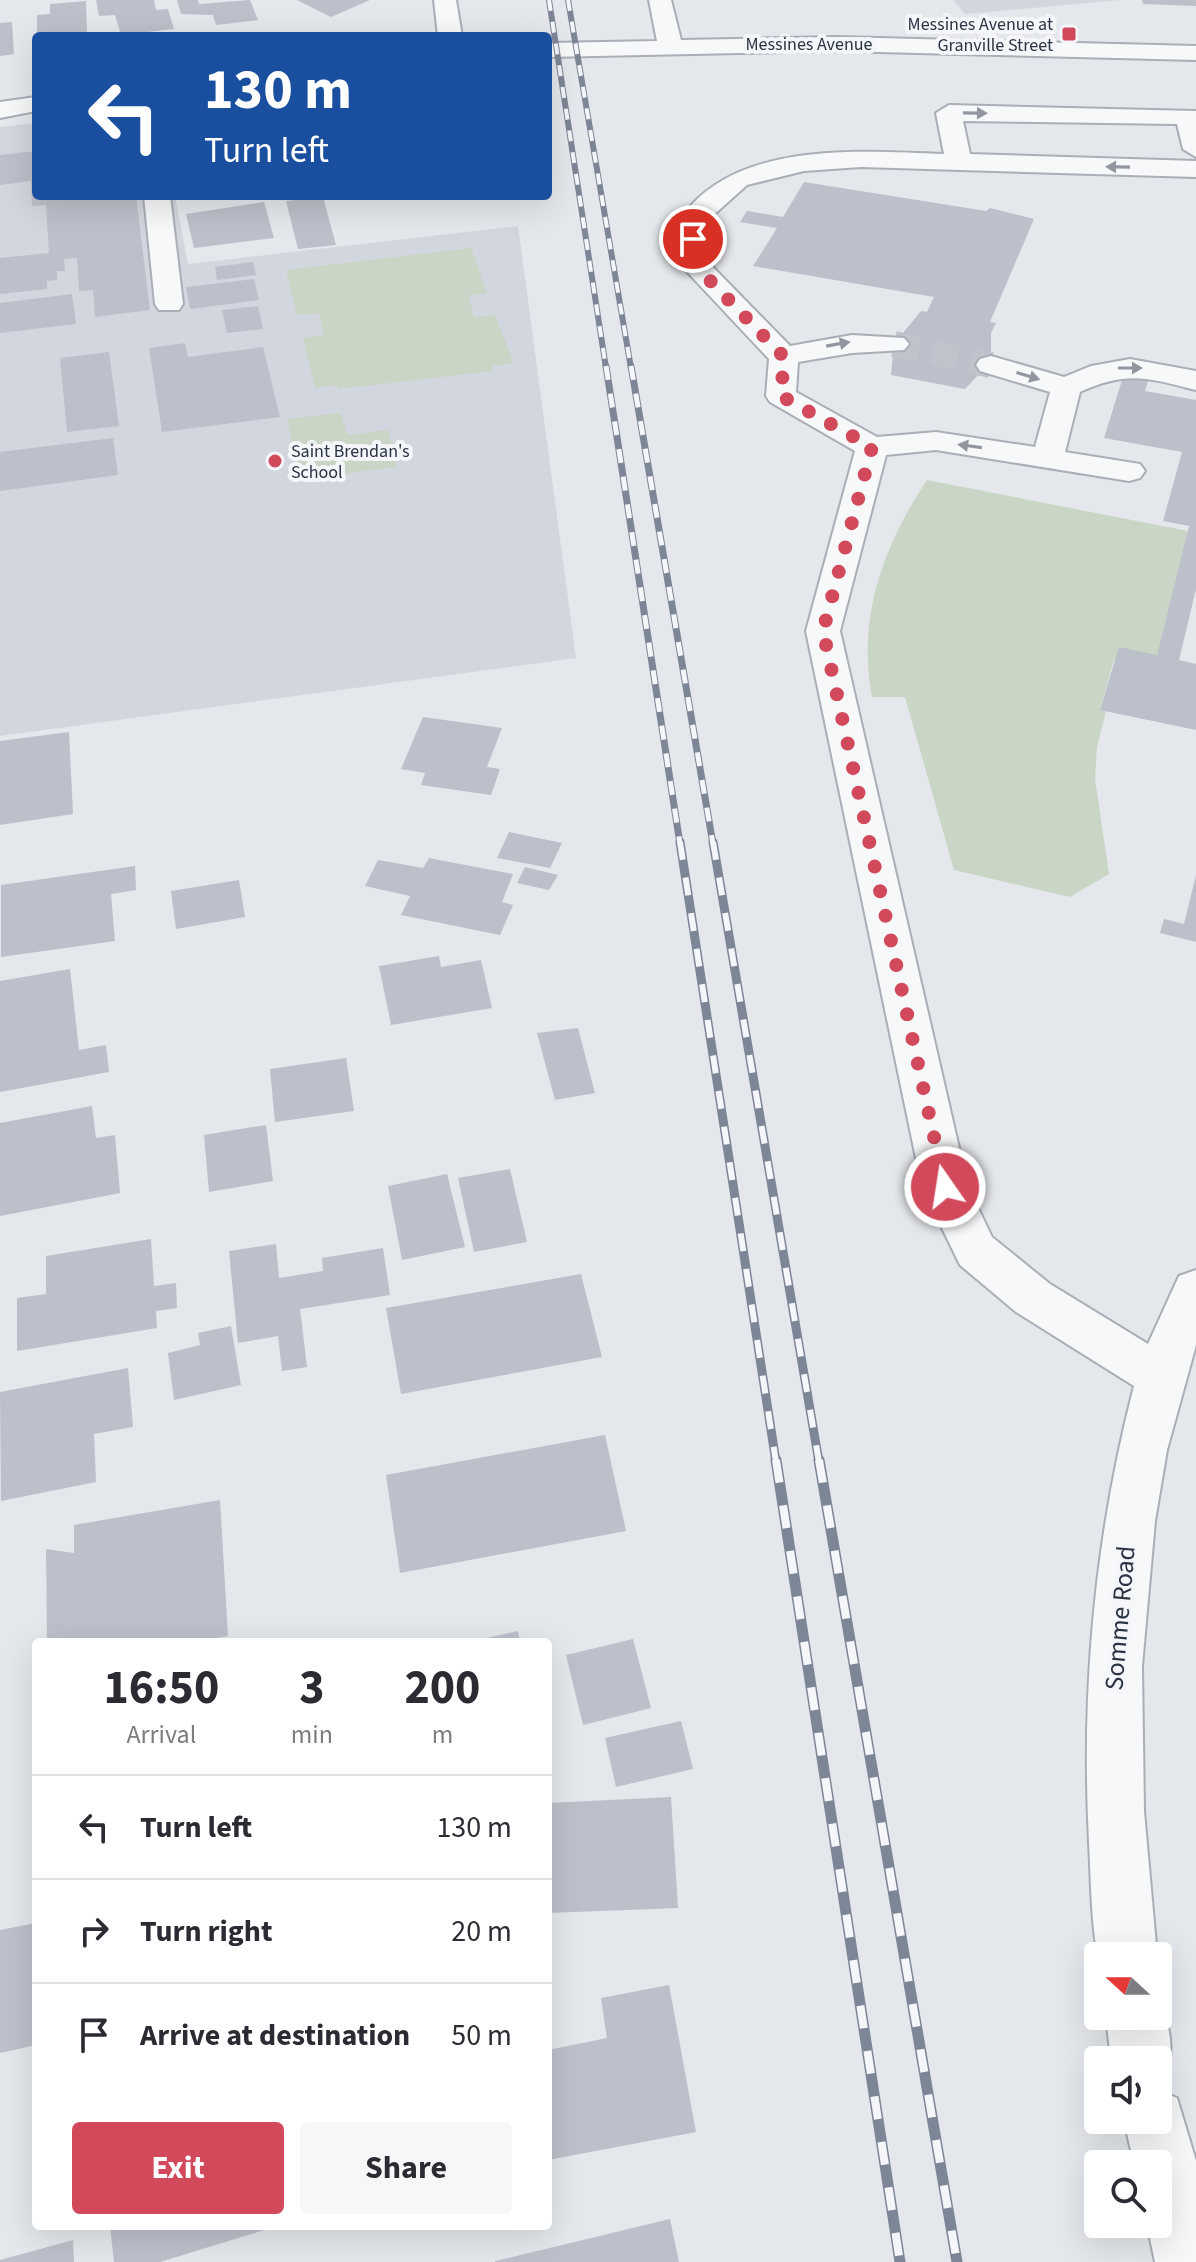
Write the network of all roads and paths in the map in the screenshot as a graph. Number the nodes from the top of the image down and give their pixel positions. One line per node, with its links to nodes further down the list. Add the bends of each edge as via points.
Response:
1 (445, 0): 3 (street)
2 (660, 0): 4 (street)
3 (449, 32)
4 (670, 45): 5 (street, Messines Avenue); 6 (street, Messines Avenue, via 988,45)
5 (557, 50)
6 (1196, 53)
7 (32, 83): 8 (street)
8 (0, 85)
9 (32, 105): 10 (street)
10 (0, 110)
11 (1196, 149): 12 (street, one-way to 11, via 949,113 1188,117)
12 (959, 164): 13 (street, one-way to 12); 17 (street, via 861,159 804,163 738,179 695,218 691,261)
13 (1196, 169)
14 (157, 200): 15 (street)
15 (169, 304)
16 (894, 344): 17 (street, one-way to 16, via 837,343)
17 (784, 357): 21 (street, via 781,396)
18 (991, 365): 20 (street, one-way to 20)
19 (1196, 381): 20 (street, one-way to 19, via 1105,368 1139,367)
20 (1066, 387): 22 (street)
21 (872, 447): 22 (street, one-way to 21, via 936,441); 25 (street, via 823,631 945,1187 976,1251 1033,1298)
22 (1048, 457): 23 (street)
23 (1129, 471)
24 (1196, 1290): 25 (street, Somme Road)
25 (1160, 1377): 26 (street, Somme Road, via 1129,1520 1113,1672 1115,1848)
26 (1125, 1942)
27 (1158, 2134): 28 (street)
28 (1188, 2262)

